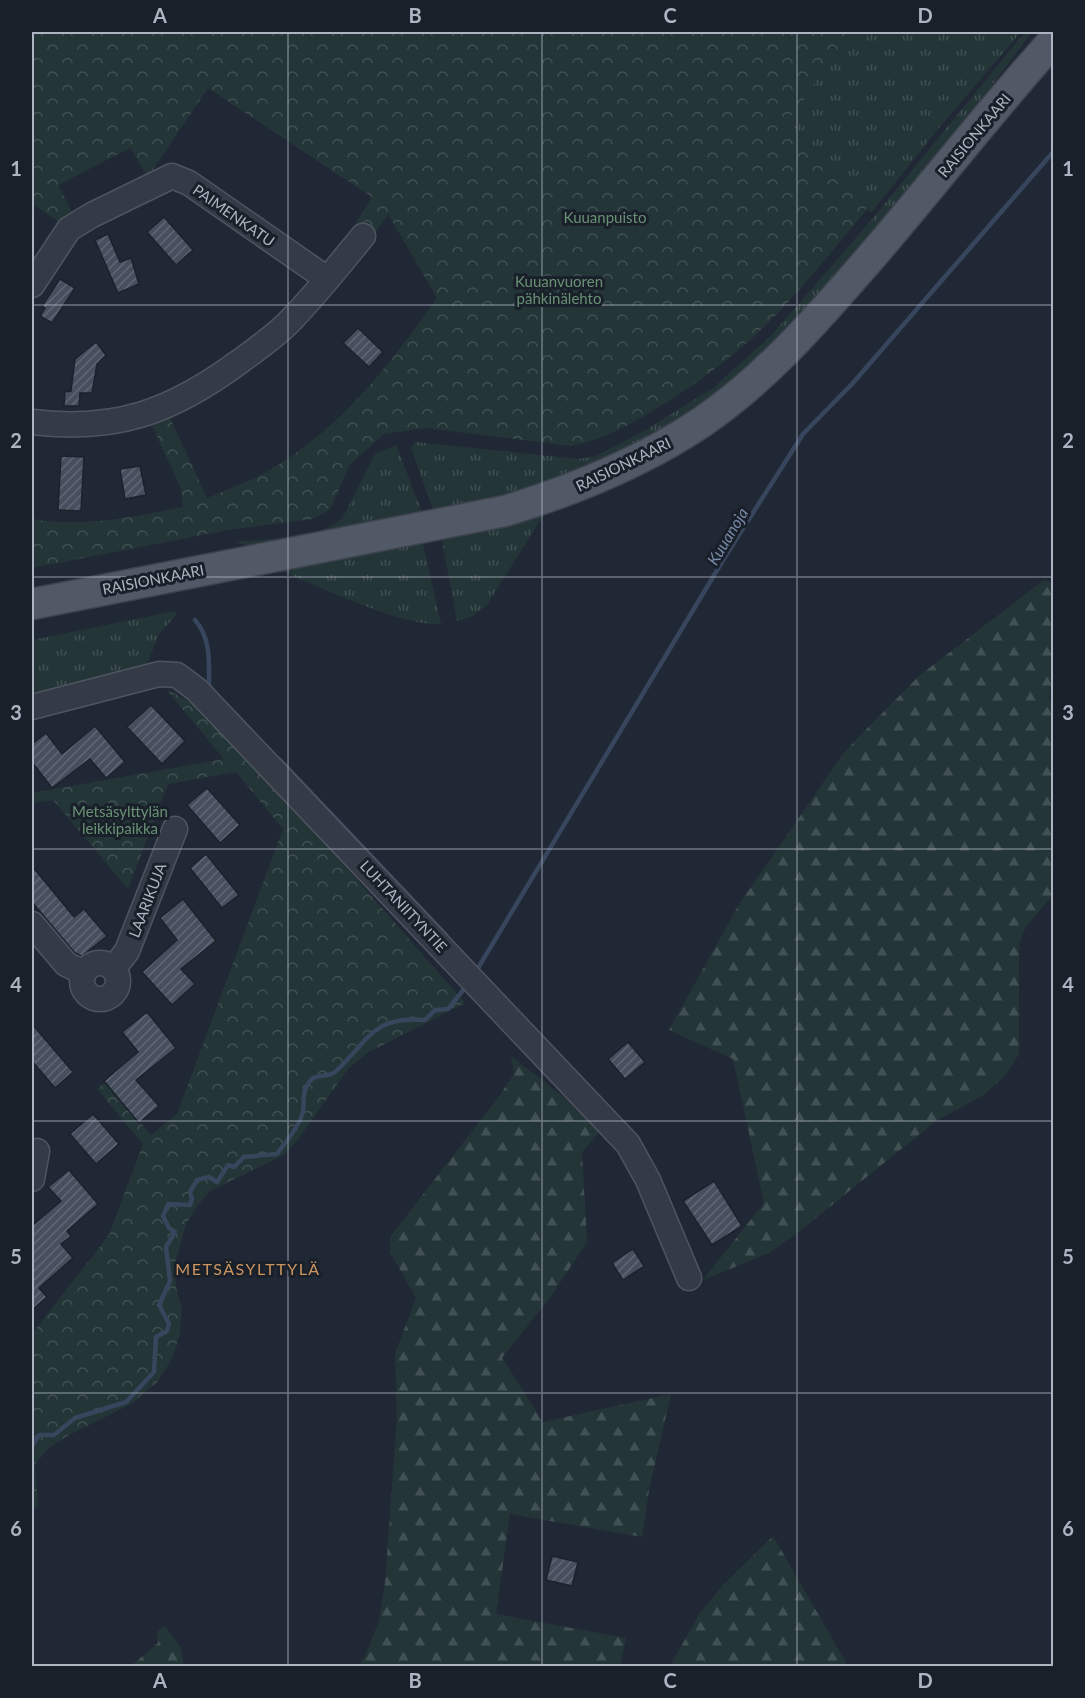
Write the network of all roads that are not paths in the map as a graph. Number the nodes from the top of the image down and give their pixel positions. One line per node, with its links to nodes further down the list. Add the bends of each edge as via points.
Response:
1 (1053, 40): 6 (main road, RAISIONKAARI, via 894,231 779,358 702,422 647,455 557,495 505,511)
2 (363, 236): 3 (street)
3 (327, 279): 4 (street, PAIMENKATU, via 189,183 172,176 69,229); 5 (street, via 291,321 248,355 205,387 155,412 93,424)
4 (32, 285)
5 (32, 422)
6 (32, 604)
7 (32, 707): 14 (street, LUHTANIITYNTIE, via 159,674 177,675 197,690 628,1144 648,1180)
8 (175, 828): 10 (street, LAARIKUJA, via 127,951)
9 (32, 924): 11 (street, via 66,964)
10 (114, 968): 11 (street, via 97,963); 11 (street, via 117,989 104,999 93,998 84,990)
11 (84, 973)
12 (37, 1151): 13 (street)
13 (32, 1179)
14 (689, 1278)

